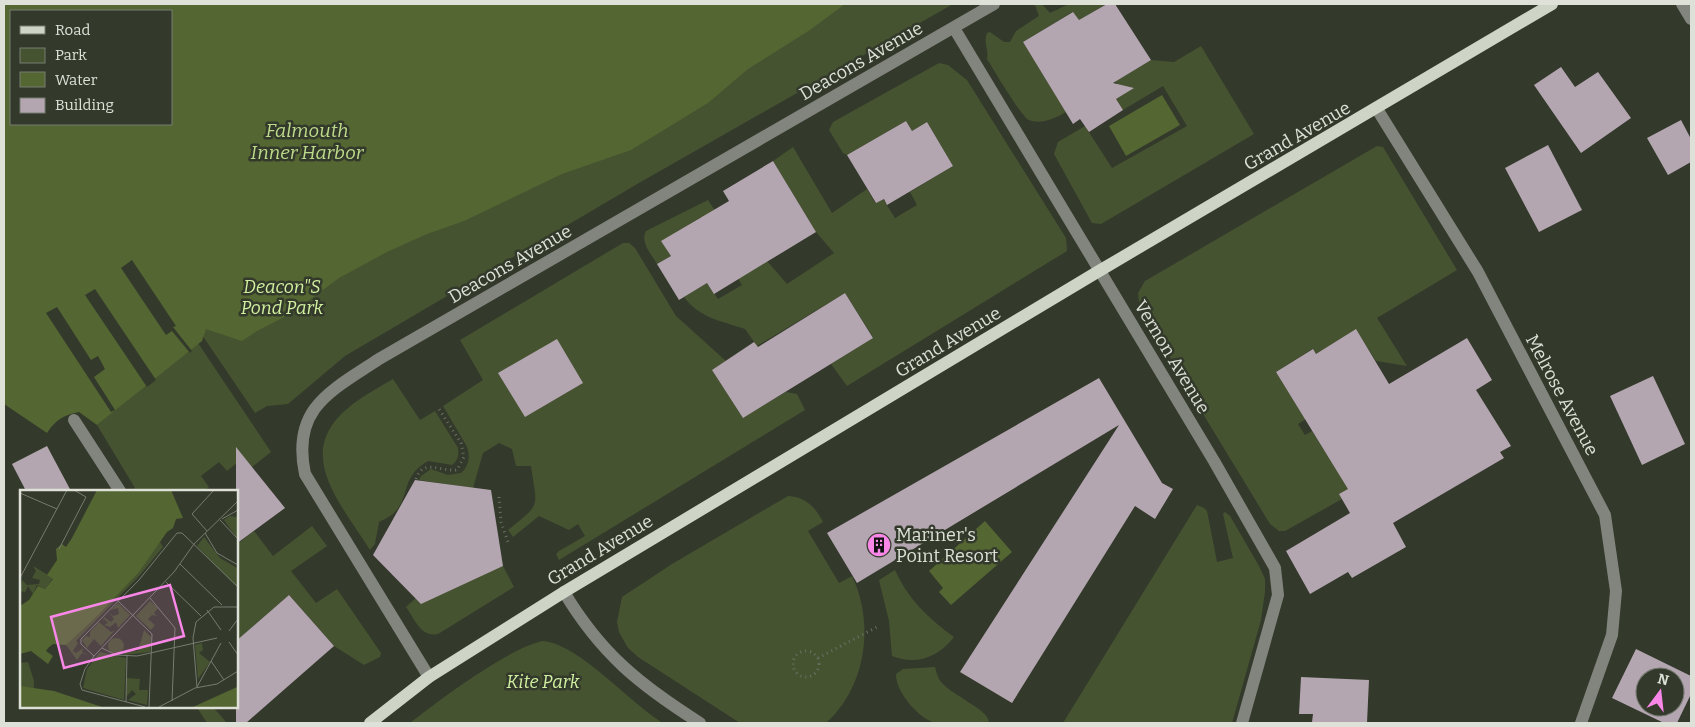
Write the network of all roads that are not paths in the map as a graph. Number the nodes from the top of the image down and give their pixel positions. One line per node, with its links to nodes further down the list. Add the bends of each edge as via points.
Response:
1 (994, 4): 5 (street, Deacons Avenue)
2 (1552, 4): 6 (main road, Grand Avenue)
3 (1682, 4): 4 (street)
4 (1691, 19)
5 (954, 28): 7 (street, Vernon Avenue); 11 (street, Deacons Avenue, via 379,359 318,404 302,435 305,474)
6 (1377, 109): 7 (main road, Grand Avenue); 15 (street, Melrose Avenue, via 1478,272 1604,515 1616,591 1612,635)
7 (1099, 271): 10 (main road, Grand Avenue); 14 (street, Vernon Avenue, via 1275,568 1278,595)
8 (74, 420): 9 (street)
9 (119, 490)
10 (564, 592): 11 (main road, Grand Avenue); 13 (street, via 581,620 615,660 655,693)
11 (429, 677): 12 (main road, Grand Avenue)
12 (370, 723)
13 (700, 723)
14 (1242, 723)
15 (1581, 723)

